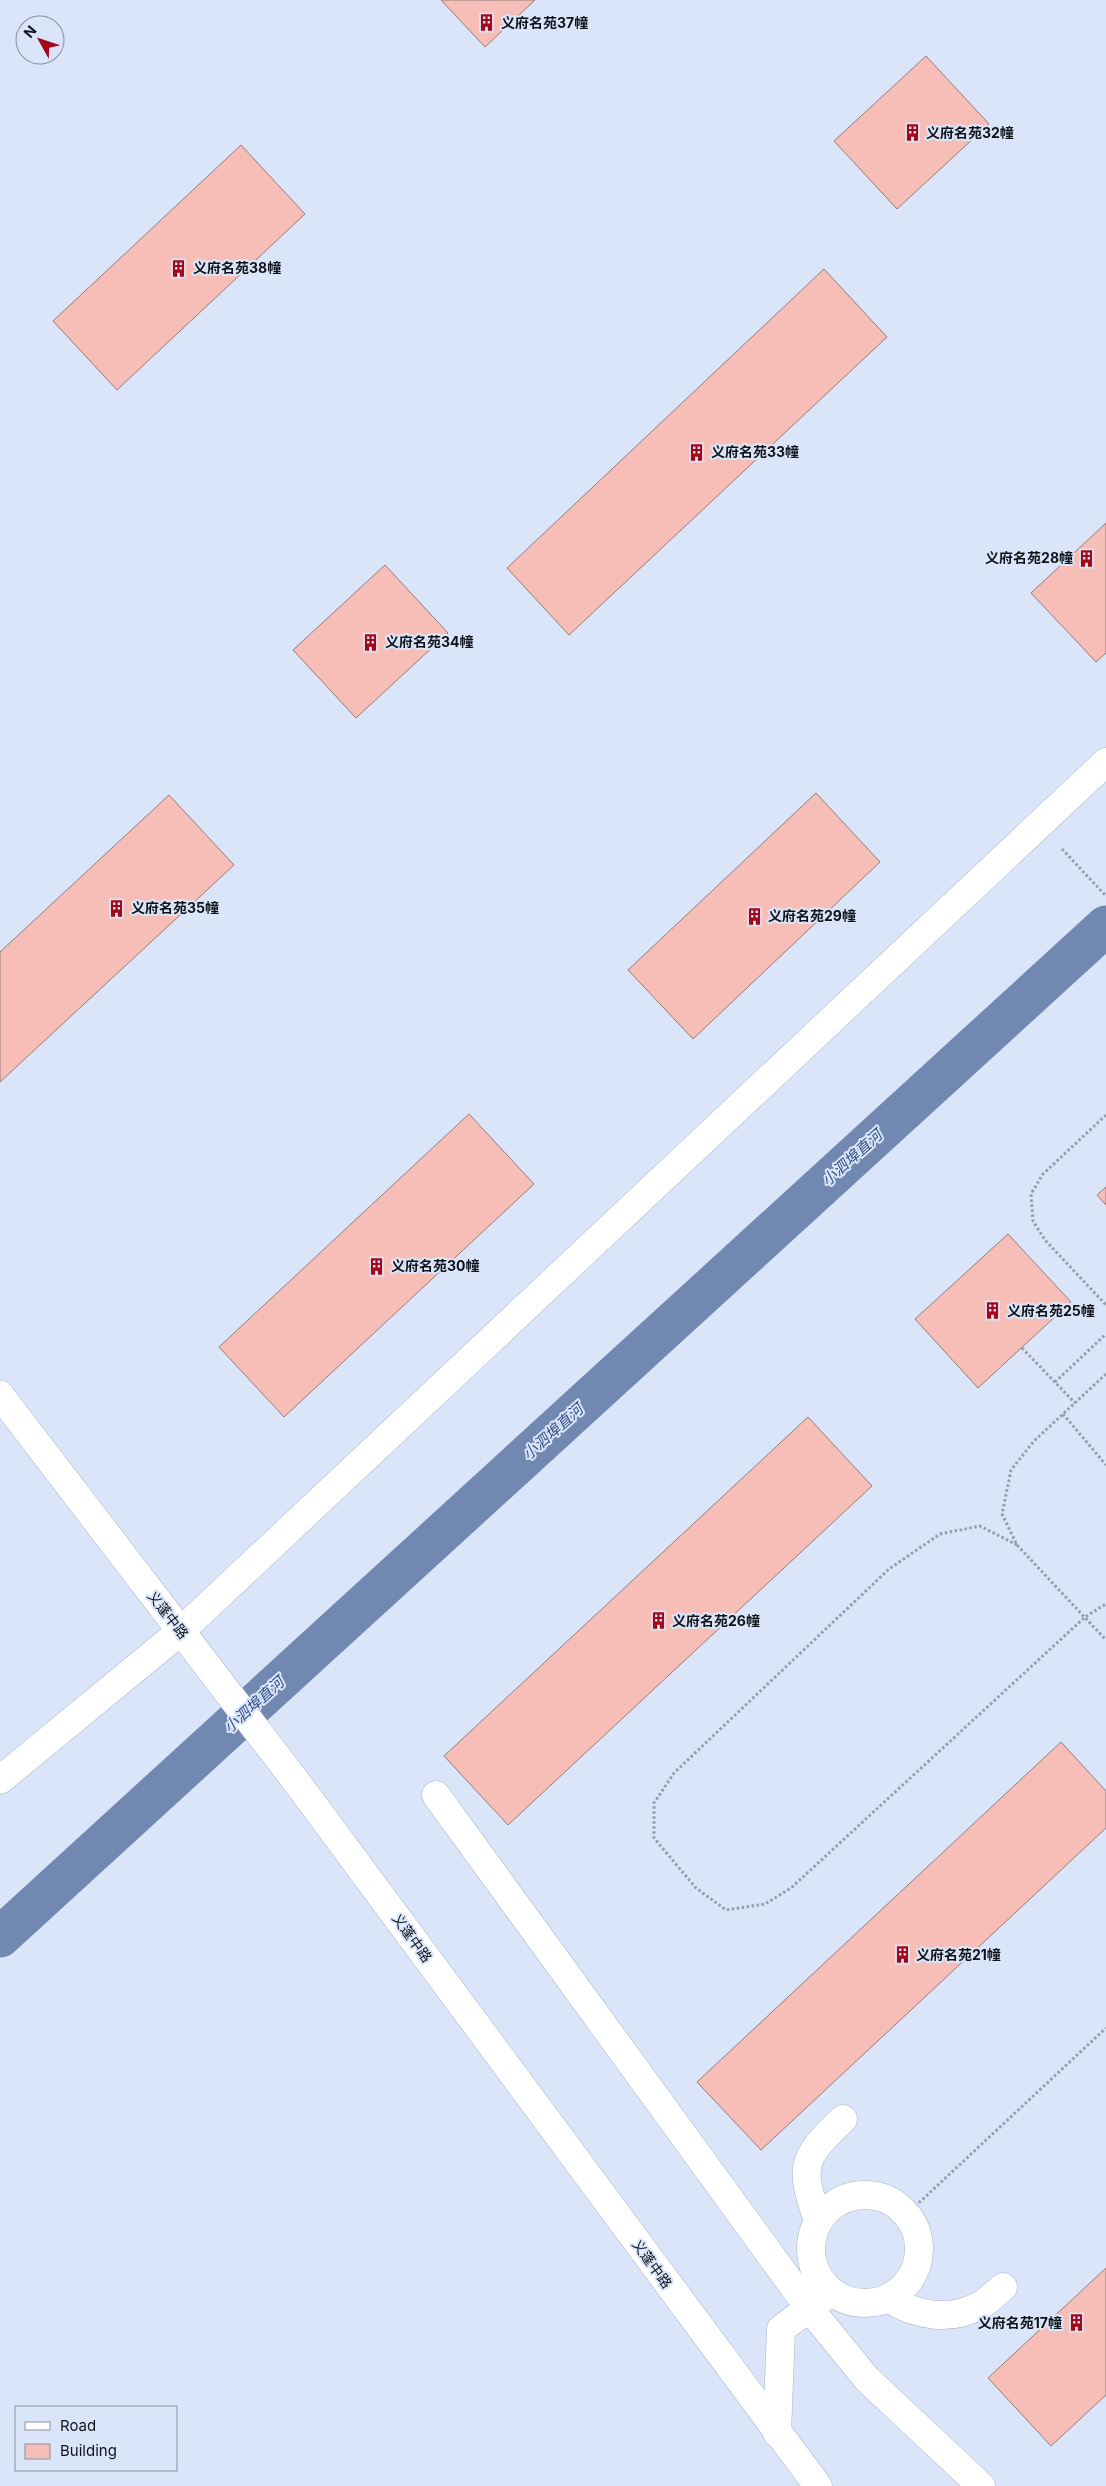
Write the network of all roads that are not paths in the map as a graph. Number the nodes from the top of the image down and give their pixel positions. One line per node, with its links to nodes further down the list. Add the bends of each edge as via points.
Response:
1 (1106, 762): 3 (street)
2 (0, 1395): 3 (street, 义蓬中路)
3 (181, 1631): 4 (street); 12 (street, 义蓬中路, via 298,1784)
4 (0, 1780)
5 (436, 1795): 11 (street)
6 (843, 2119): 7 (street, via 808,2158 806,2179)
7 (818, 2222): 9 (street, via 811,2244 812,2263); 10 (street, via 825,2211 840,2200 858,2194 894,2201 908,2213 917,2230 918,2264 910,2280)
8 (1003, 2288): 10 (street, via 982,2304 962,2312 925,2315 905,2309)
9 (830, 2292): 10 (street, via 848,2301 865,2304); 11 (street)
10 (888, 2298)
11 (809, 2308): 12 (street, via 781,2329); 14 (street, via 867,2379)
12 (777, 2433): 13 (street, 义蓬中路)
13 (818, 2486)
14 (981, 2486)

